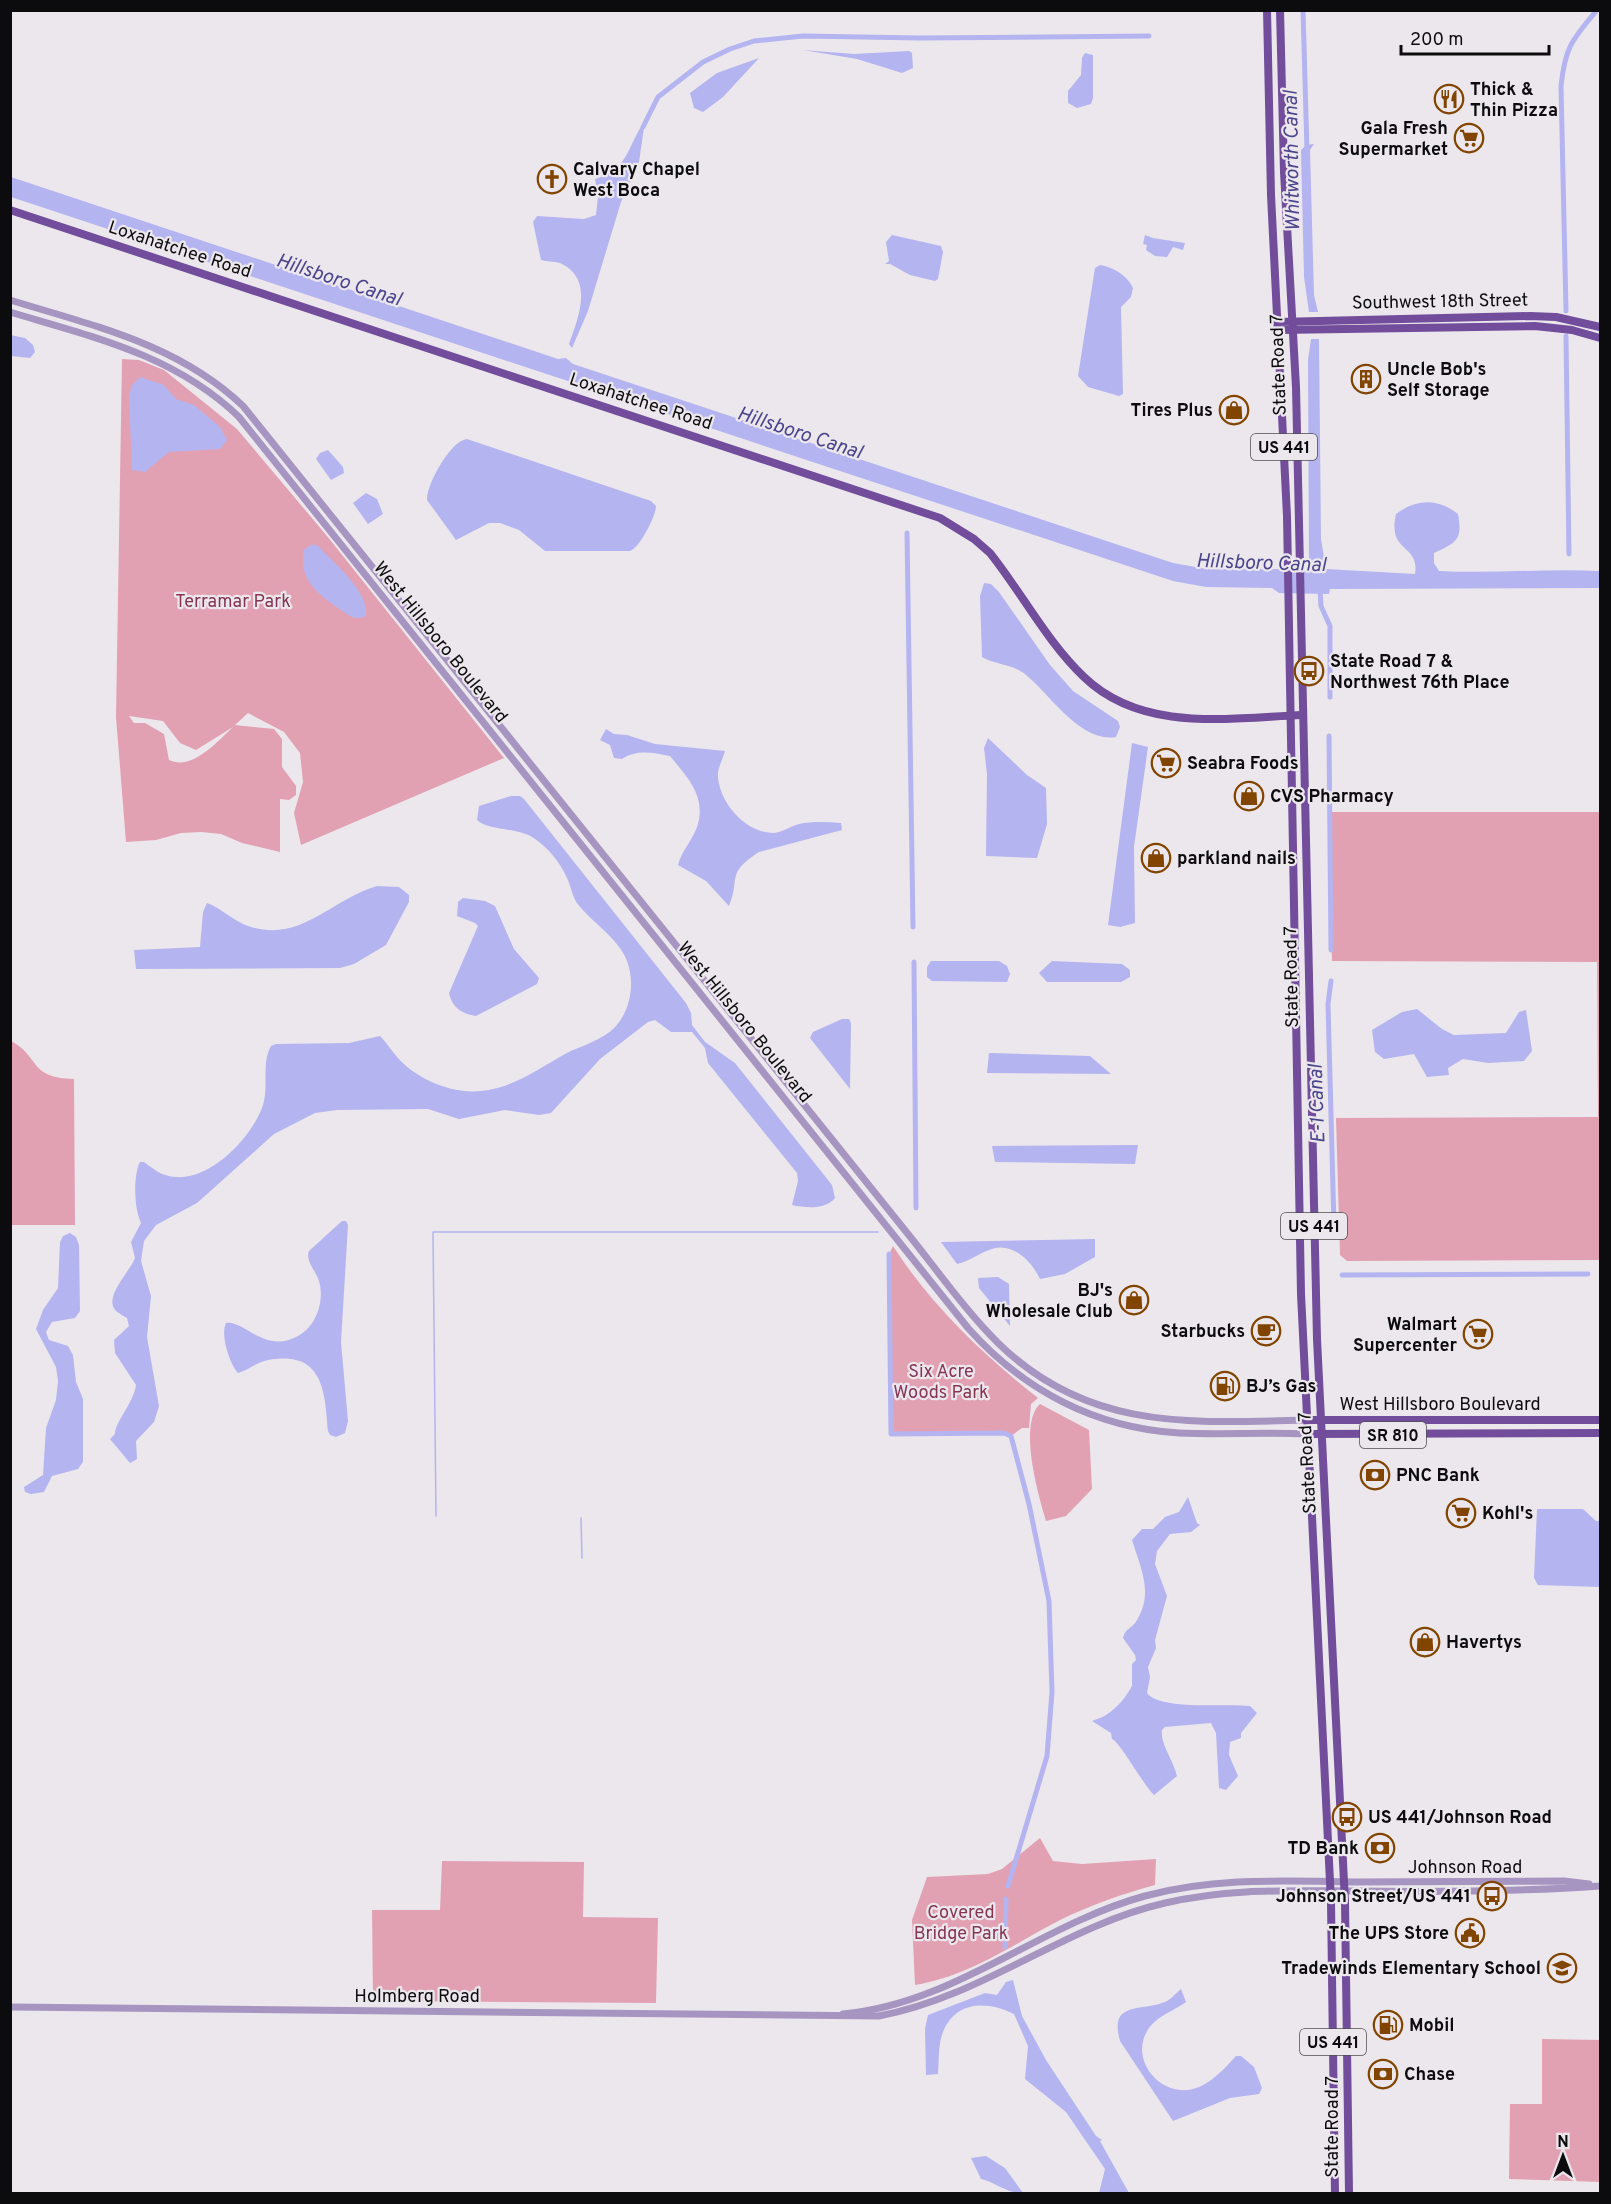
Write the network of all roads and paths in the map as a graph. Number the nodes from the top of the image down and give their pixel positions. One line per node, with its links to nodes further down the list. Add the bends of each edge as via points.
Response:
1 (1267, 10): 3 (main road, State Road 7 / US 441)
2 (1280, 10): 5 (main road, State Road 7 / US 441)
3 (1269, 102): 4 (main road, State Road 7 / US 441); 5 (main road, via 1275,127)
4 (1270, 131): 6 (main road); 11 (main road, State Road 7 / US 441)
5 (1284, 141): 6 (main road, State Road 7 / US 441)
6 (1284, 172): 10 (main road, State Road 7 / US 441)
7 (10, 210): 16 (main road, Loxahatchee Road, via 940,518 990,553 1067,658 1112,698 1151,714 1173,717)
8 (10, 300): 23 (street, West Hillsboro Boulevard, via 162,349 208,376 243,406 986,1331 1036,1373)
9 (10, 312): 24 (street, West Hillsboro Boulevard, via 156,359 197,383 239,417 968,1328 1022,1378 1055,1399)
10 (1293, 320): 11 (main road, Southwest 18th Street); 12 (main road, Southwest 18th Street, via 1530,316 1556,317); 13 (main road, State Road 7 / US 441)
11 (1279, 326): 13 (main road, Southwest 18th Street); 16 (main road, State Road 7 / US 441)
12 (1600, 327)
13 (1293, 331): 14 (main road, Southwest 18th Street, via 1535,326); 15 (main road, State Road 7 / US 441)
14 (1600, 338)
15 (1302, 715): 16 (main road, Loxahatchee Road); 19 (main road, State Road 7 / US 441)
16 (1290, 716): 17 (main road, State Road 7 / US 441)
17 (1294, 933): 18 (main road, State Road 7 / US 441); 19 (main road, via 1300,956)
18 (1294, 964): 20 (main road, via 1302,973); 21 (main road, State Road 7 / US 441)
19 (1307, 965): 20 (main road, State Road 7 / US 441)
20 (1308, 996): 22 (main road, State Road 7 / US 441)
21 (1298, 1170): 22 (main road, via 1307,1180); 26 (main road, State Road 7 / US 441)
22 (1313, 1200): 29 (main road, State Road 7 / US 441)
23 (1105, 1408): 24 (street); 25 (street); 26 (street, West Hillsboro Boulevard, via 1173,1422)
24 (1096, 1417): 25 (street, West Hillsboro Boulevard)
25 (1104, 1420): 32 (street, West Hillsboro Boulevard, via 1177,1433)
26 (1306, 1420): 29 (main road, West Hillsboro Boulevard / SR 810); 32 (main road, State Road 7 / US 441)
27 (1530, 1420): 29 (main road, West Hillsboro Boulevard / SR 810); 30 (main road, West Hillsboro Boulevard / SR 810); 34 (main road)
28 (1600, 1420): 30 (main road, West Hillsboro Boulevard / SR 810)
29 (1321, 1421): 33 (main road, State Road 7 / US 441)
30 (1551, 1421): 35 (main road, via 1529,1427)
31 (1600, 1433): 35 (main road, West Hillsboro Boulevard / SR 810)
32 (1307, 1434): 33 (main road, West Hillsboro Boulevard / SR 810); 36 (main road, State Road 7 / US 441)
33 (1322, 1434): 34 (main road, West Hillsboro Boulevard / SR 810); 37 (main road, State Road 7 / US 441)
34 (1508, 1434): 35 (main road, West Hillsboro Boulevard / SR 810)
35 (1524, 1434)
36 (1318, 1621): 37 (main road); 38 (main road, State Road 7 / US 441)
37 (1333, 1643): 39 (main road, State Road 7 / US 441)
38 (1319, 1659): 39 (main road, via 1326,1662); 41 (main road, State Road 7 / US 441)
39 (1335, 1677): 42 (main road, State Road 7 / US 441)
40 (1564, 1881): 42 (street, Johnson Road); 43 (street, Johnson Road); 44 (street)
41 (1330, 1886): 42 (street, Johnson Road); 46 (street, Holmberg Road, via 1251,1890 1166,1903 1099,1924 996,1976 909,2010 858,2018); 46 (street, Holmberg Road, via 1226,1882 1154,1894 1084,1918 986,1970 918,1998 879,2010); 47 (main road, State Road 7 / US 441)
42 (1345, 1886): 44 (street, Johnson Road); 48 (main road, State Road 7 / US 441)
43 (1600, 1886): 44 (street, Johnson Road)
44 (1526, 1891)
45 (10, 2007): 46 (street, Holmberg Road)
46 (823, 2015)
47 (1335, 2193)
48 (1349, 2193)

